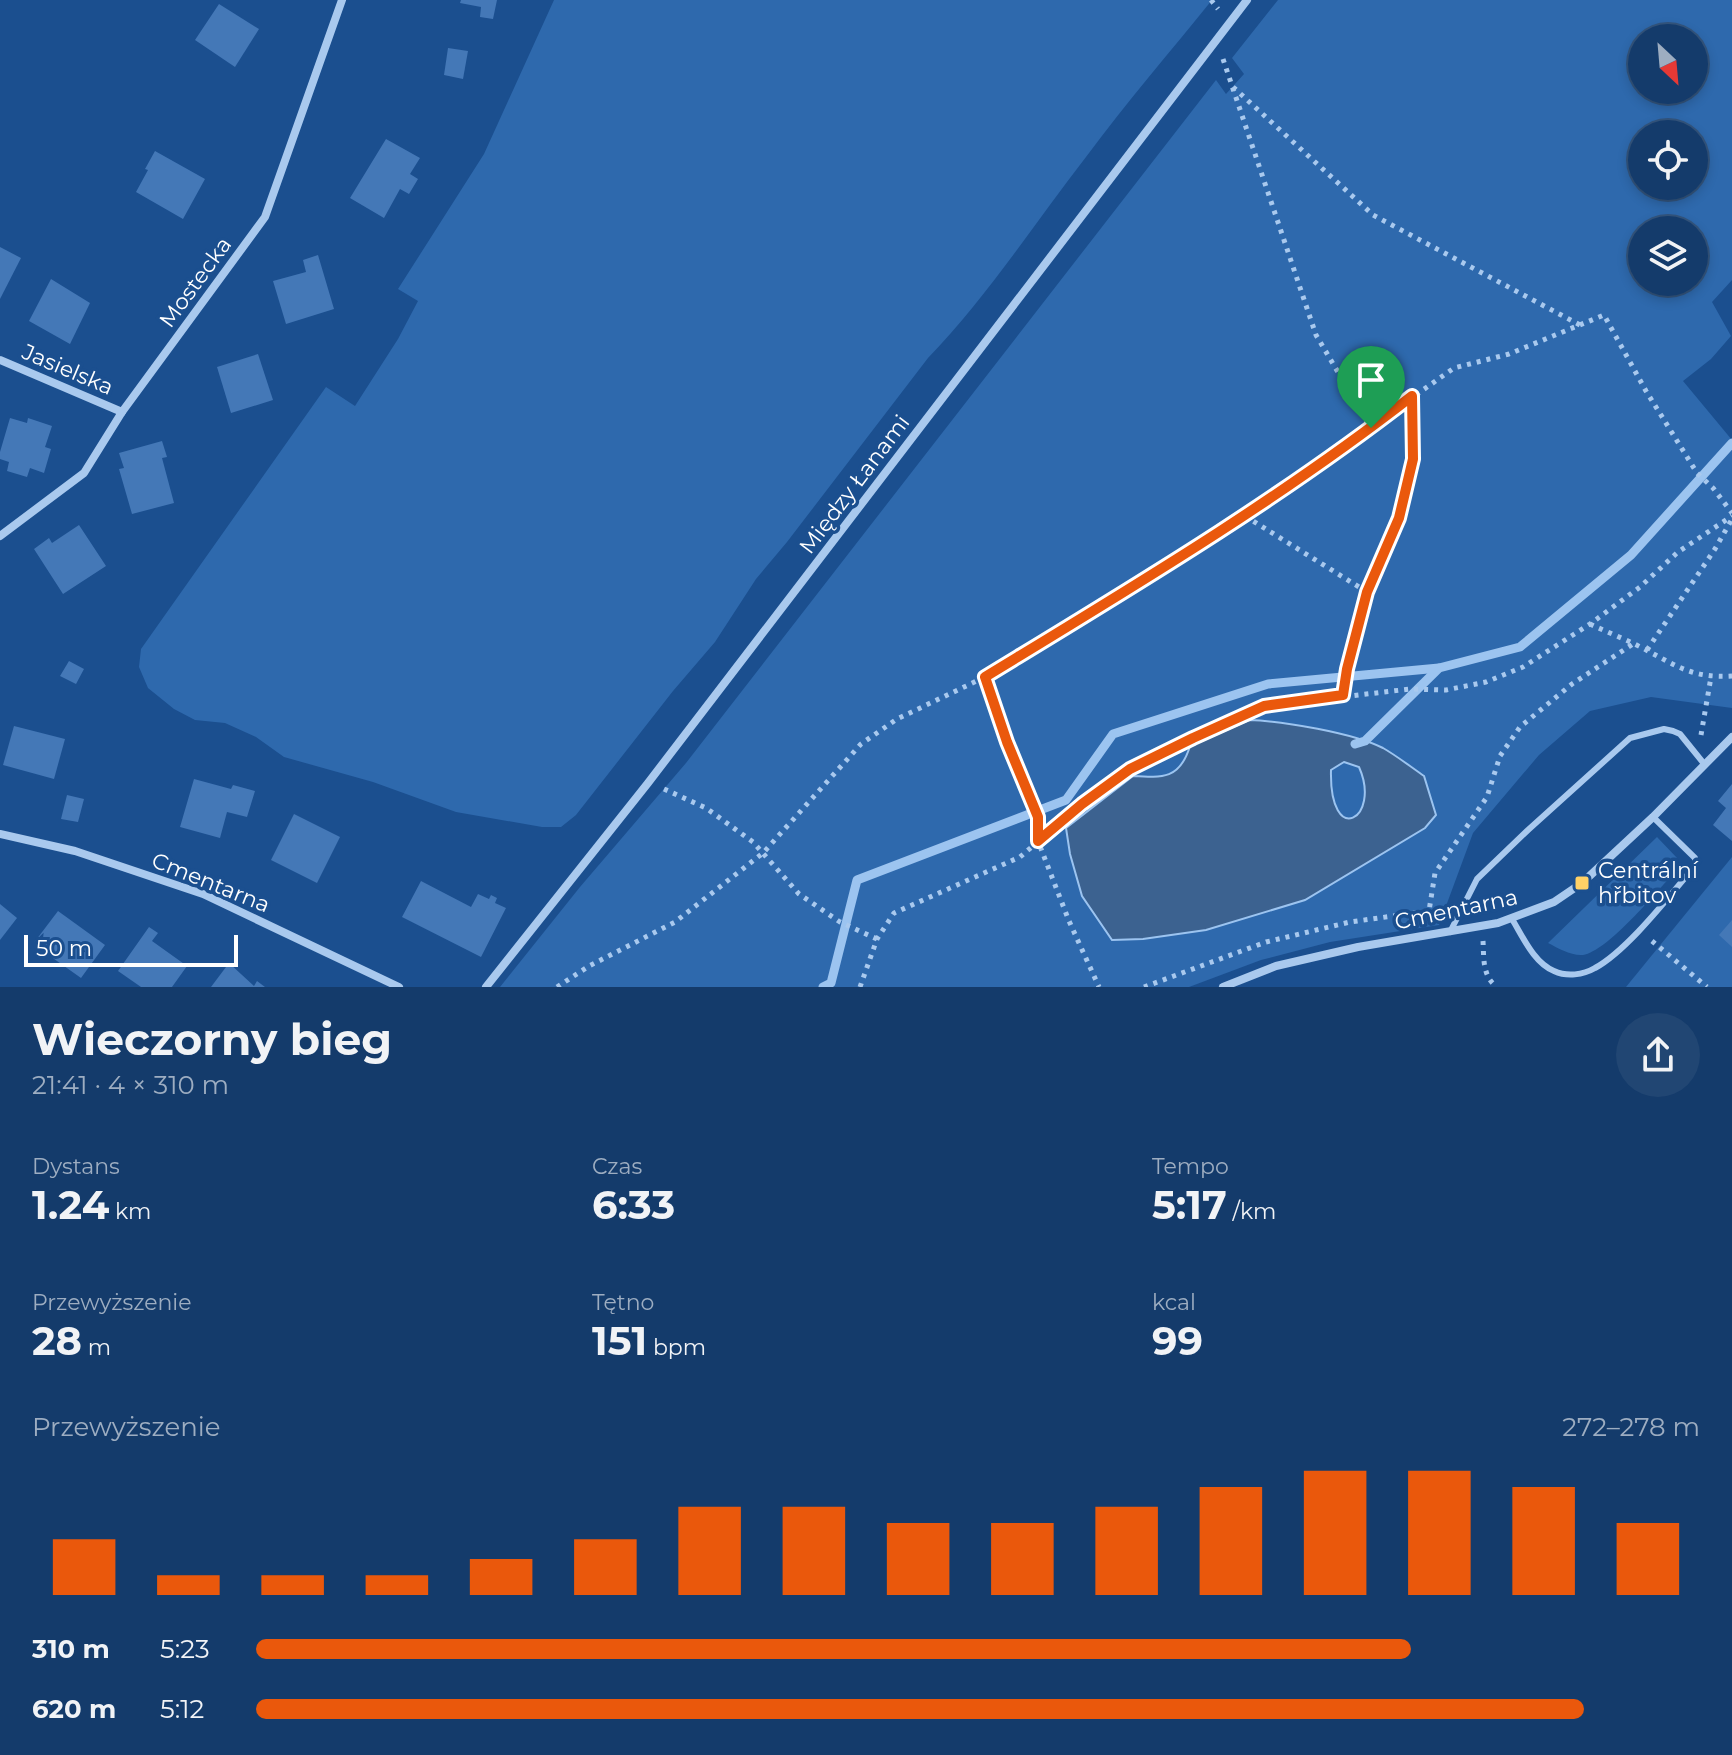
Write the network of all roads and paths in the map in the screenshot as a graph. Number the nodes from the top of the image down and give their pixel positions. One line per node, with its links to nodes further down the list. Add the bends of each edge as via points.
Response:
1 (342, 0): 8 (street, Mostecka, via 265,217)
2 (1247, 0): 3 (street, Między Łanami)
3 (1216, 39): 4 (path); 23 (street, Między Łanami)
4 (1233, 87): 5 (path, via 1373,215); 9 (path, via 1316,335)
5 (1580, 325): 7 (path, via 1509,354 1454,368); 11 (path, via 1604,315 1697,473)
6 (0, 360): 8 (street, Jasielska)
7 (1412, 396): 9 (path); 13 (path, via 1413,459 1399,518)
8 (122, 412): 12 (street, Mostecka, via 84,473)
9 (1371, 428): 10 (path)
10 (1245, 516): 13 (path); 18 (path)
11 (1732, 516): 14 (path, via 1678,552); 16 (path)
12 (0, 536)
13 (1367, 592): 20 (path)
14 (1590, 624): 15 (path); 20 (path, via 1523,667 1486,682 1446,690)
15 (1633, 644): 16 (path); 38 (path, via 1520,727 1500,756 1487,797 1435,873 1429,911 1266,942)
16 (1647, 650): 19 (path, via 1677,668)
17 (1732, 676): 19 (path)
18 (985, 677): 26 (path, via 1038,817); 27 (path, via 897,719 861,744)
19 (1711, 677): 22 (path, via 1701,735)
20 (1343, 695): 26 (path, via 1264,706 1193,738 1130,769)
21 (1732, 737): 22 (street, Cmentarna)
22 (1705, 765): 24 (street, Cmentarna); 30 (lane, via 1673,731 1630,738 1477,879)
23 (648, 783): 27 (path, via 706,808); 34 (street, Między Łanami)
24 (1653, 817): 28 (street, Cmentarna, via 1577,888); 29 (lane, via 1696,862)
25 (0, 834): 33 (street, Cmentarna, via 75,851 203,894)
26 (1038, 841): 31 (path, via 1020,857 894,913); 37 (path)
27 (763, 853): 31 (path, via 799,894); 35 (path, via 675,922)
28 (1512, 919): 29 (lane, via 1535,956 1551,971 1567,975 1598,967); 30 (street, Cmentarna)
29 (1639, 930): 41 (path)
30 (1450, 932): 39 (street, Cmentarna, via 1276,966)
31 (877, 939): 36 (path)
32 (1484, 968): 40 (path)
33 (399, 987)
34 (486, 987)
35 (557, 987)
36 (860, 987)
37 (1099, 987)
38 (1144, 987)
39 (1223, 987)
40 (1497, 987)
41 (1707, 987)

